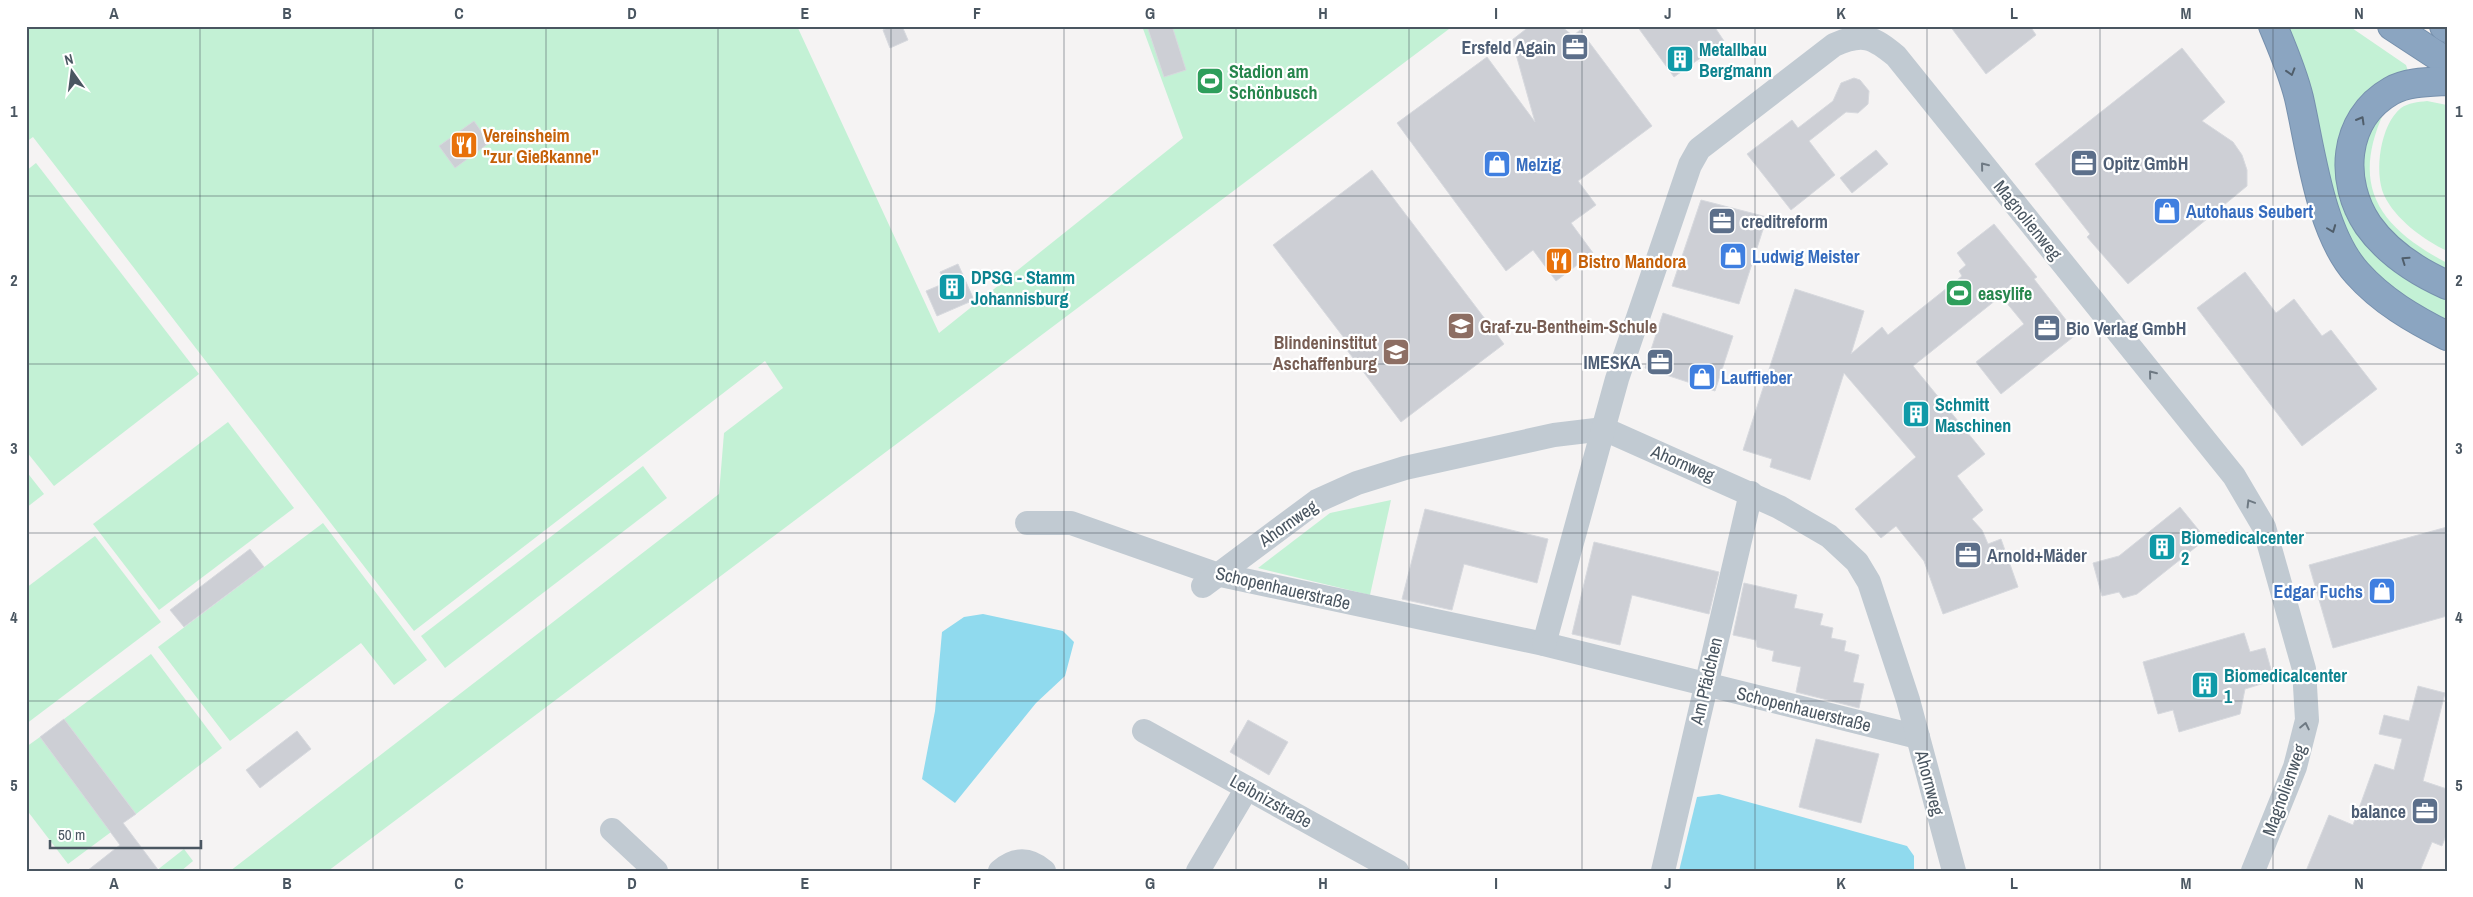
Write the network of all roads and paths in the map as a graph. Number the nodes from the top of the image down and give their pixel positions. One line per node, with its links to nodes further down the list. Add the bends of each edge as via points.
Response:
1 (2273, 26): 6 (highway, one-way to 6, via 2298,96 2323,205 2335,237 2356,272 2384,300)
2 (2392, 26): 3 (highway)
3 (2447, 62)
4 (2447, 81): 5 (highway, one-way to 4, via 2427,276 2394,253 2369,226 2354,197 2349,166 2353,134 2369,107 2392,91 2417,83)
5 (2447, 285)
6 (2447, 336)
7 (1604, 429): 8 (street, Ahornweg); 10 (street, Ahornweg, via 1545,437 1405,468 1357,483 1318,501); 11 (street); 24 (street, Magnolienweg, one-way to 7, via 2295,767 2307,720 2304,670 2264,527 2234,476 1896,56 1882,44 1868,37 1851,37 1834,44 1698,149 1620,369)
8 (1751, 493): 12 (street, Am Pfädchen); 14 (street, Ahornweg, via 1829,536 1857,562 1870,582)
9 (1027, 523): 10 (street, Schopenhauerstraße, via 1071,523)
10 (1209, 580): 11 (street, Schopenhauerstraße)
11 (1544, 644): 12 (street, Schopenhauerstraße)
12 (1705, 684): 14 (street, Schopenhauerstraße); 22 (street, Am Pfädchen)
13 (1144, 731): 15 (street, Leibnizstraße)
14 (1918, 737): 23 (street, Ahornweg)
15 (1247, 788): 20 (street); 21 (street, Leibnizstraße)
16 (612, 830): 17 (street)
17 (656, 871)
18 (1000, 871): 19 (street, via 1018,860 1035,863)
19 (1044, 871)
20 (1198, 871)
21 (1397, 871)
22 (1662, 871)
23 (1954, 871)
24 (2254, 871)

